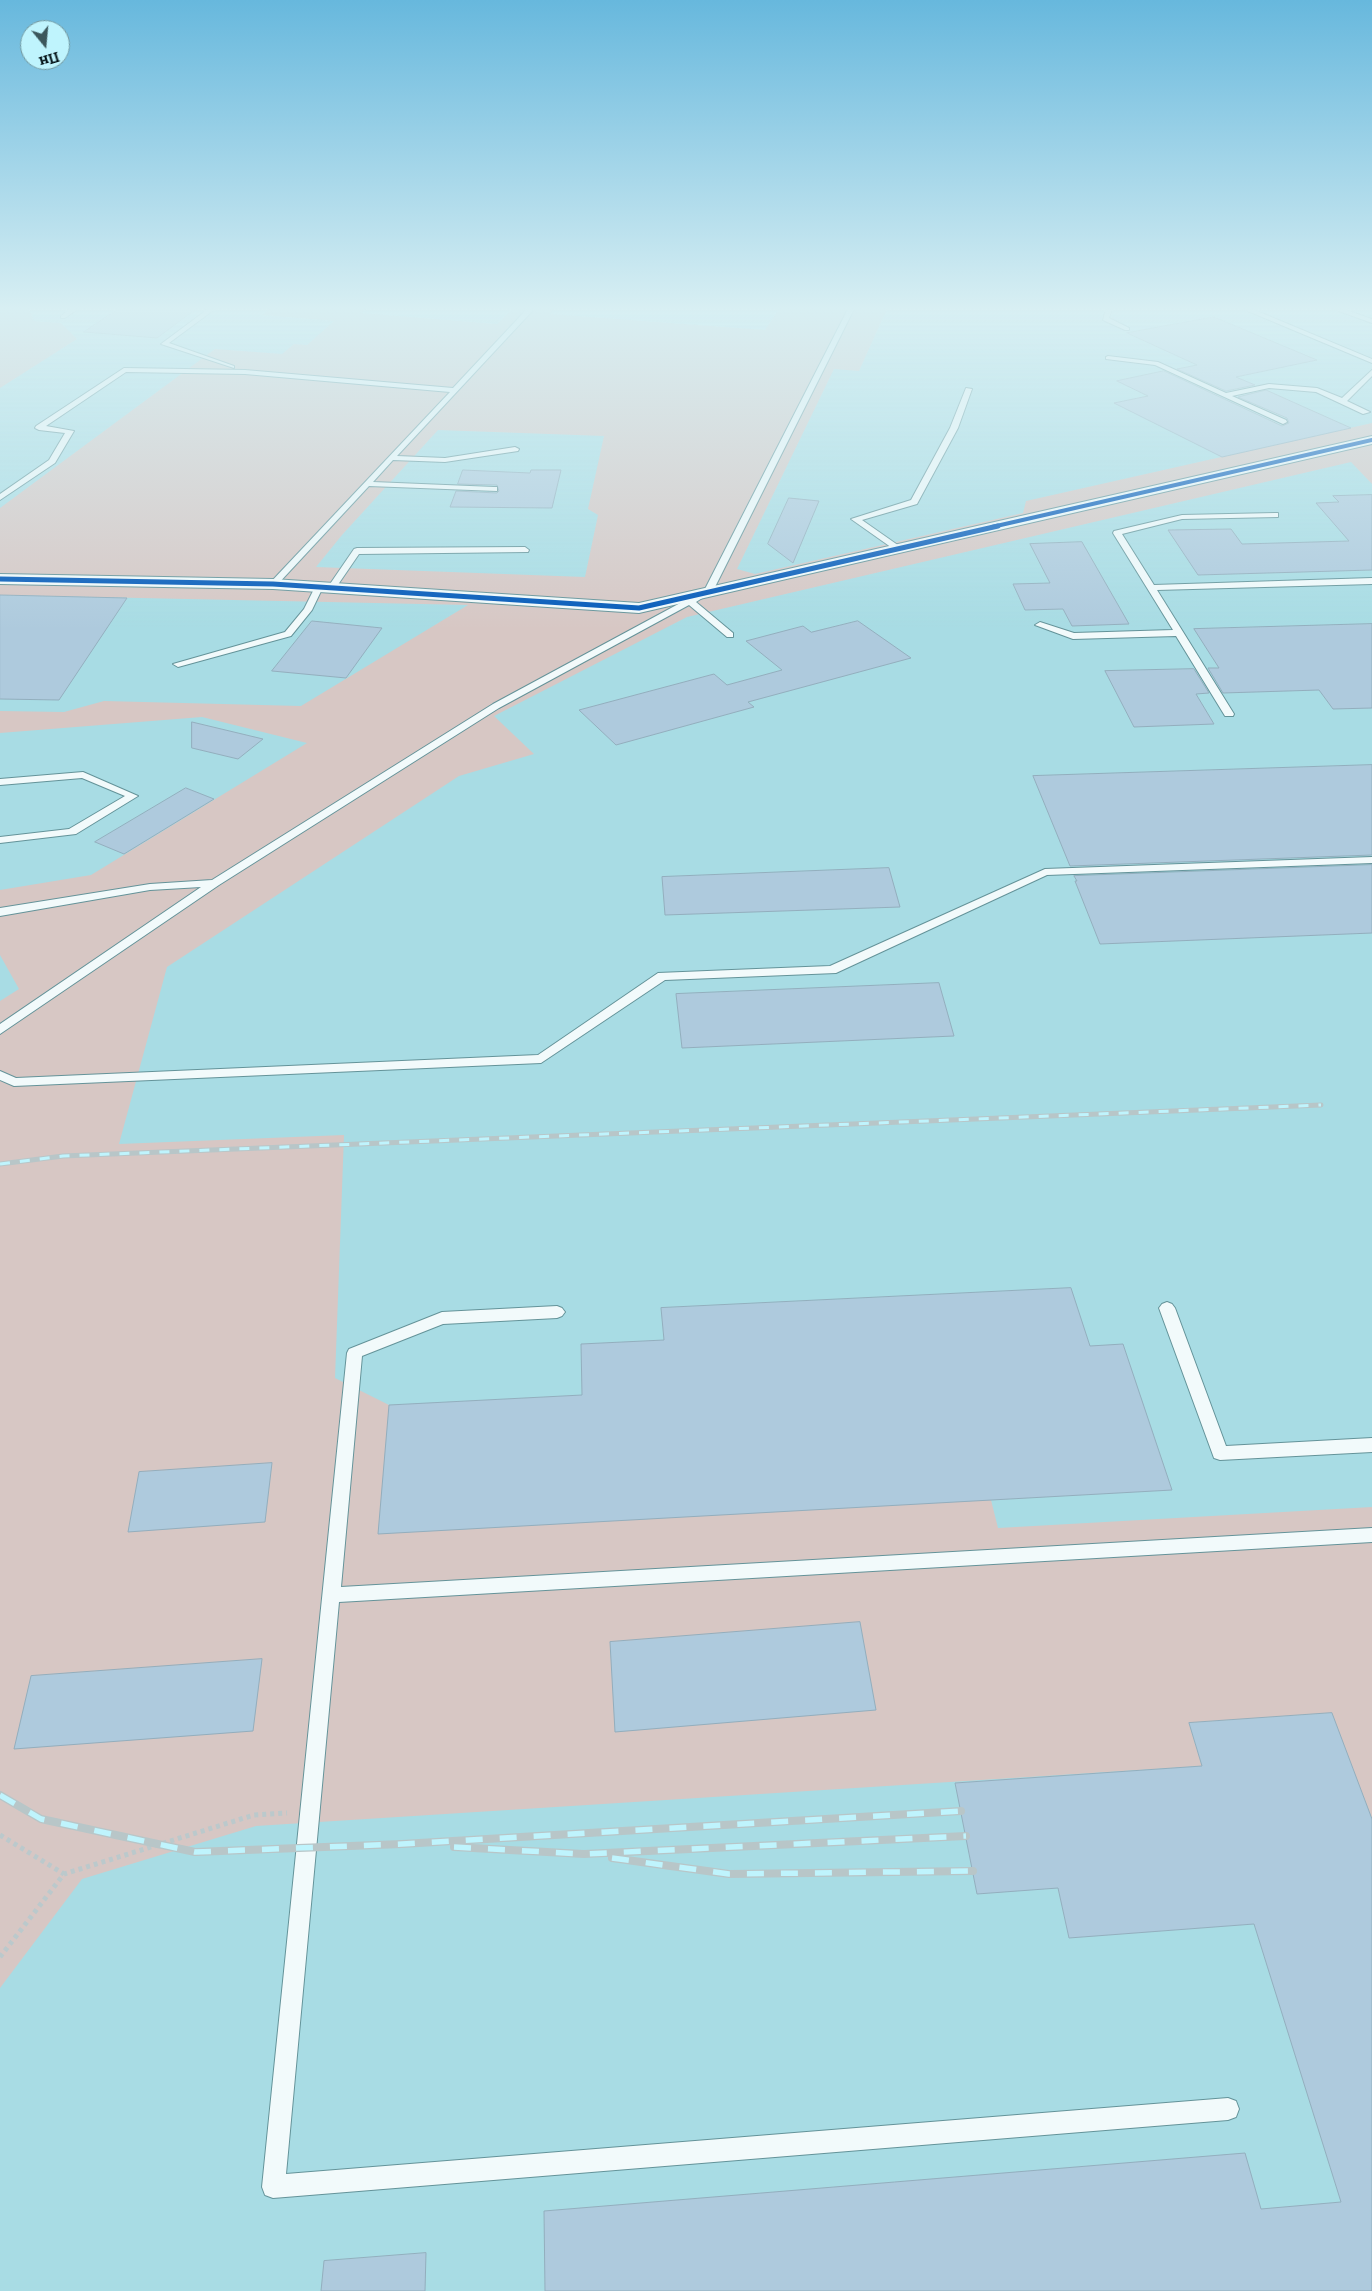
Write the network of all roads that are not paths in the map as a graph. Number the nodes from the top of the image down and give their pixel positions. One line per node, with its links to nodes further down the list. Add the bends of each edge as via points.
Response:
1 (57, 416): 14 (lane, via 39,428 70,431 52,461)
2 (432, 416): 11 (lane)
3 (798, 416): 23 (lane)
4 (958, 416): 16 (lane, via 914,502 855,519)
5 (1270, 416): 6 (lane)
6 (1283, 422)
7 (1372, 440): 8 (street)
8 (1336, 448): 10 (street); 16 (street)
9 (515, 449): 11 (lane, via 445,460)
10 (1372, 451)
11 (392, 458): 12 (lane)
12 (367, 484): 13 (lane); 20 (lane)
13 (494, 490)
14 (0, 498)
15 (1275, 515): 22 (lane, via 1182,517 1118,533)
16 (898, 548): 23 (street)
17 (525, 550): 21 (lane, via 357,551)
18 (0, 579): 20 (street)
19 (1372, 581): 22 (lane)
20 (273, 584): 21 (street)
21 (325, 587): 25 (street); 30 (lane, via 288,634)
22 (1151, 588): 28 (lane)
23 (710, 591): 24 (street)
24 (688, 599): 25 (street); 26 (lane); 29 (lane)
25 (639, 608): 26 (lane)
26 (654, 621): 35 (lane, via 496,706)
27 (1040, 625): 28 (lane, via 1073,636)
28 (1179, 633): 31 (lane)
29 (730, 635)
30 (178, 664)
31 (1229, 714)
32 (0, 782): 33 (lane, via 83,775 133,796 72,832)
33 (0, 840)
34 (1372, 860): 38 (lane, via 1045,872 832,970 662,976 541,1059 14,1082)
35 (215, 883): 36 (lane, via 150,887); 37 (lane)
36 (0, 912)
37 (0, 1030)
38 (0, 1075)
39 (1167, 1308): 41 (lane, via 1220,1453)
40 (558, 1312): 43 (lane, via 442,1318 355,1353)
41 (1372, 1445)
42 (1372, 1535): 43 (lane)
43 (331, 1595): 44 (lane, via 273,2187)
44 (1228, 2109)

